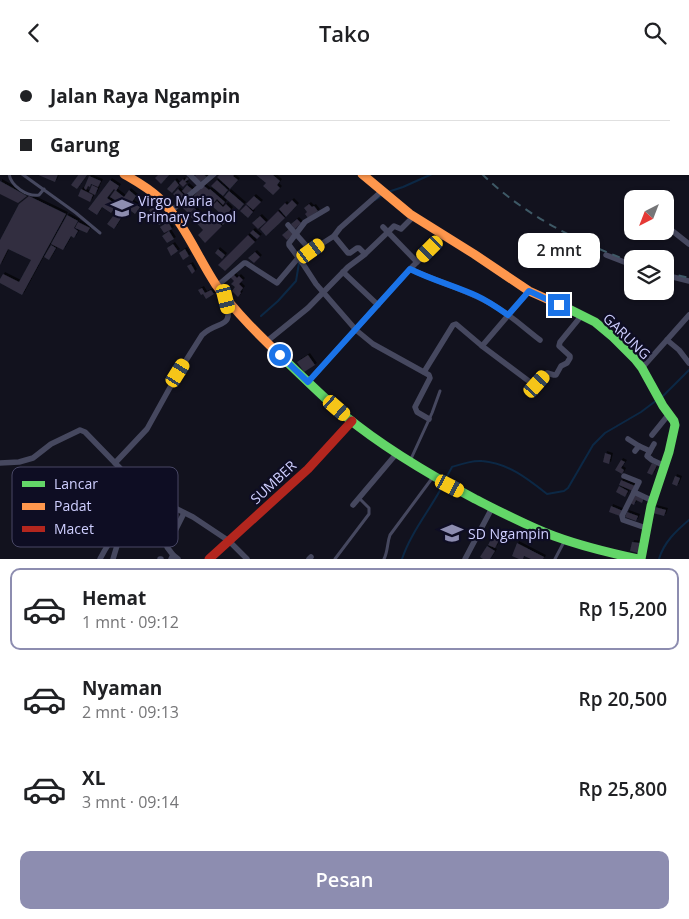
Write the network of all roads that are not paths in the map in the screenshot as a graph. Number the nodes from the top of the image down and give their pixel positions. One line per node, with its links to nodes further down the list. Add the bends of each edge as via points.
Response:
1 (9, 175): 8 (lane, via 10,180 26,193 35,196)
2 (23, 175): 8 (lane)
3 (190, 175): 7 (street)
4 (213, 175): 7 (street)
5 (363, 175): 9 (street, GARUNG)
6 (139, 176): 11 (street)
7 (201, 186): 11 (street)
8 (44, 189): 16 (lane)
9 (386, 193): 12 (street, GARUNG); 20 (street, via 340,227)
10 (327, 209): 18 (street, via 304,222)
11 (171, 211): 32 (street)
12 (414, 216): 17 (street, via 401,229 394,226); 19 (street, GARUNG)
13 (288, 225): 18 (street)
14 (383, 227): 17 (street)
15 (674, 232): 21 (street)
16 (100, 233)
17 (388, 233): 23 (street); 26 (street)
18 (296, 234): 22 (street); 25 (street, via 289,245)
19 (444, 235): 26 (street); 33 (street, GARUNG)
20 (335, 238): 22 (street); 23 (street, via 348,253 359,248)
21 (689, 244)
22 (311, 251): 25 (street)
23 (365, 254): 29 (street)
24 (606, 255): 27 (street)
25 (299, 257): 32 (street, via 277,283 244,263); 34 (street)
26 (416, 262): 28 (street)
27 (624, 262)
28 (410, 269): 36 (street); 37 (street, via 475,295)
29 (343, 272): 34 (street); 36 (street)
30 (674, 277): 31 (street)
31 (689, 281)
32 (217, 286): 35 (street)
33 (529, 291): 37 (street); 38 (street, GARUNG)
34 (323, 293): 40 (street); 43 (street)
35 (226, 299): 43 (street); 60 (street, via 229,318 202,335 147,429)
36 (378, 305): 40 (street)
37 (508, 315): 42 (street); 44 (street)
38 (582, 315): 44 (street, via 560,342 559,346 570,356 567,363 556,375 547,373 536,385); 46 (street, GARUNG, via 613,337)
39 (689, 315): 41 (street)
40 (356, 330): 47 (street, via 373,344); 48 (street)
41 (667, 339): 45 (street); 46 (street)
42 (540, 340)
43 (266, 342): 48 (street)
44 (482, 346): 47 (street, via 456,324 453,325)
45 (689, 363)
46 (642, 368): 50 (street, GARUNG)
47 (424, 371): 51 (street, via 430,378 415,407)
48 (308, 382): 52 (street)
49 (440, 391): 51 (lane)
50 (669, 414): 53 (street); 61 (street, GARUNG, via 675,425)
51 (429, 419): 58 (lane)
52 (352, 421): 57 (street); 75 (street, SUMBER, via 308,469)
53 (652, 435)
54 (628, 439): 56 (street, via 637,448)
55 (654, 444): 56 (street)
56 (650, 451): 61 (street, via 647,456)
57 (397, 453): 58 (street); 66 (street)
58 (410, 461): 64 (street)
59 (0, 463): 60 (street, via 33,458 50,444 80,430)
60 (115, 463): 62 (street)
61 (665, 466): 67 (street, GARUNG)
62 (119, 467)
63 (624, 476): 65 (street, via 639,482)
64 (437, 478): 69 (street); 86 (lane, via 390,535)
65 (634, 491): 67 (street); 73 (street, via 622,518)
66 (359, 498): 68 (street); 85 (lane, via 369,508 369,515)
67 (653, 501): 73 (street, GARUNG)
68 (353, 505)
69 (492, 508): 74 (street); 87 (street)
70 (178, 511): 71 (street)
71 (184, 513): 72 (street); 75 (street)
72 (178, 525)
73 (646, 528): 90 (street, GARUNG)
74 (565, 540): 79 (street); 88 (lane)
75 (229, 541): 83 (street, SUMBER); 84 (street)
76 (108, 547): 81 (street)
77 (117, 547): 82 (street)
78 (169, 547): 80 (street)
79 (606, 556): 89 (street)
80 (174, 558)
81 (100, 559)
82 (113, 559)
83 (209, 559)
84 (247, 559)
85 (335, 559)
86 (384, 559)
87 (465, 559)
88 (555, 559)
89 (638, 559)
90 (641, 559)

